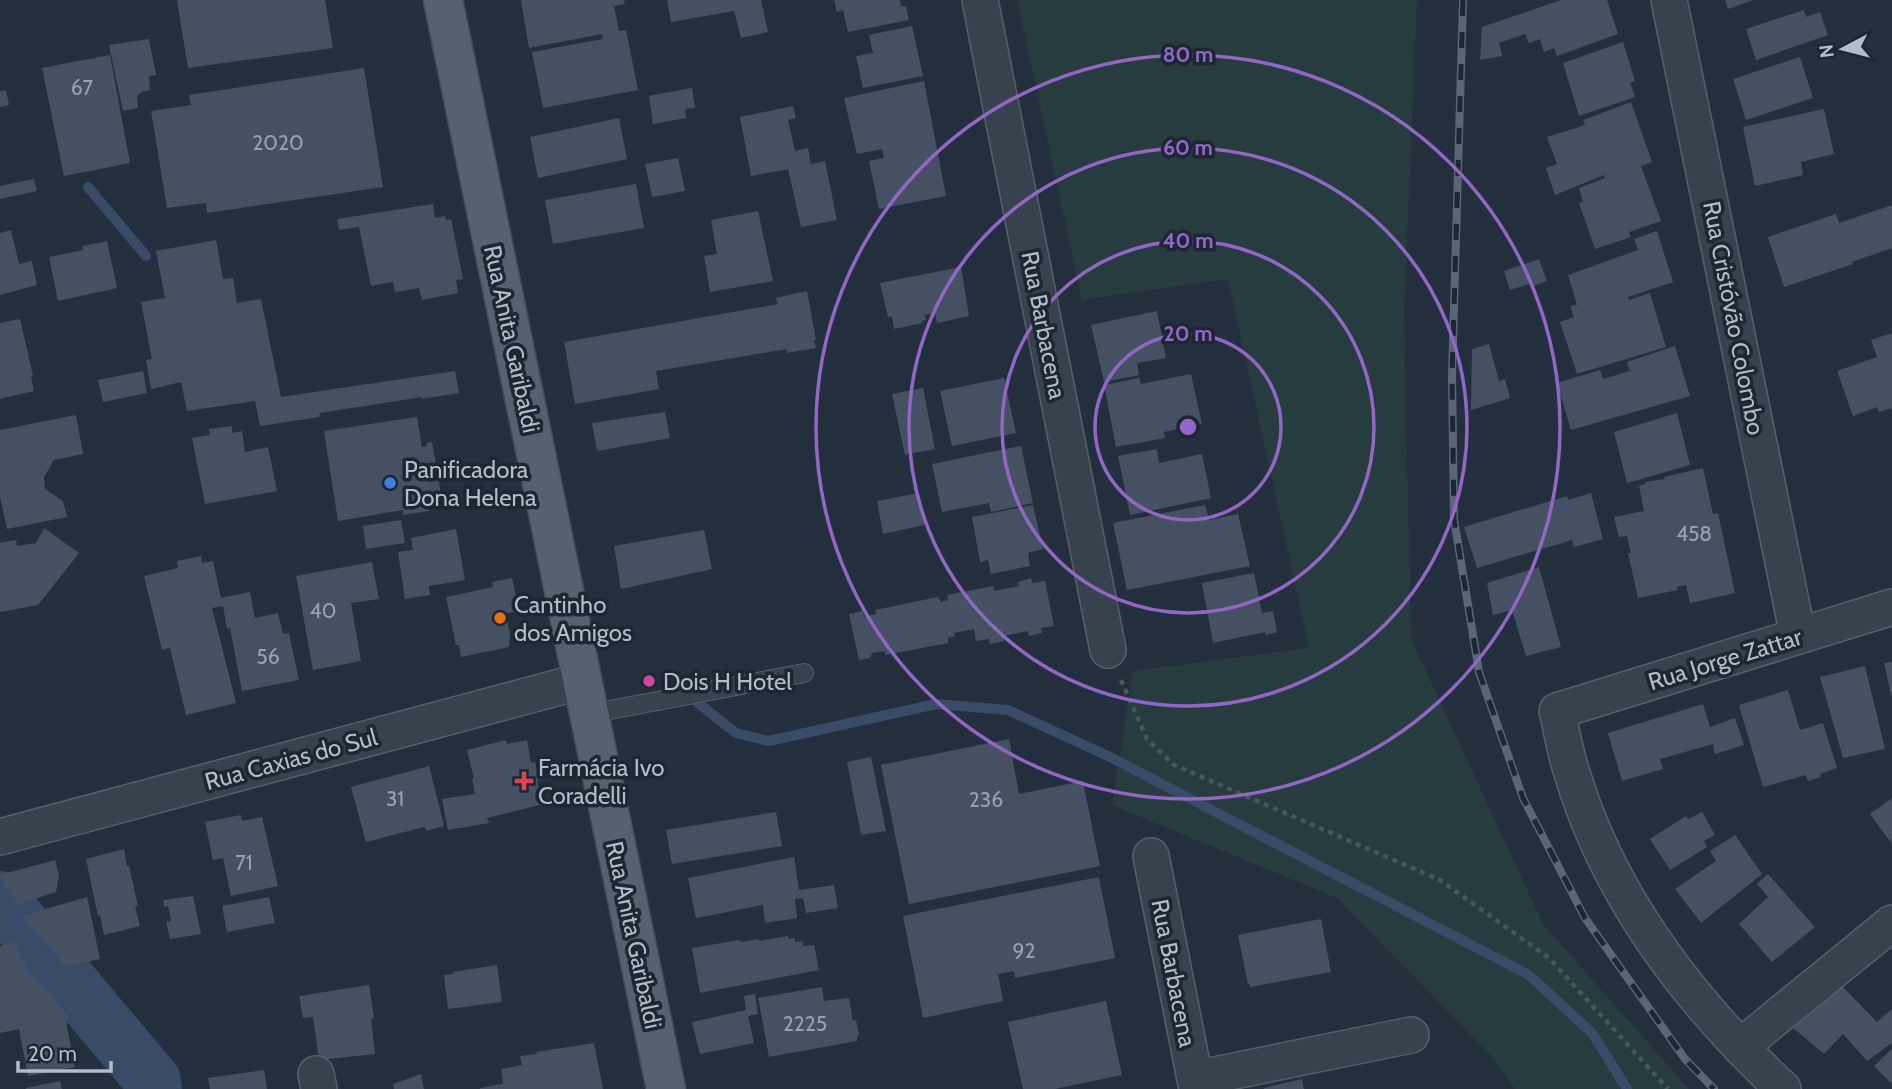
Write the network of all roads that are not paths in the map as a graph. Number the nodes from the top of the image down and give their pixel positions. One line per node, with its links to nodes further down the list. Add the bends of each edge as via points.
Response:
1 (443, 0): 8 (main road, Rua Anita Garibaldi)
2 (980, 0): 6 (street, Rua Barbacena)
3 (1669, 0): 5 (street, Rua Cristóvão Colombo)
4 (1892, 607): 5 (street, Rua Jorge Zattar)
5 (1798, 636): 13 (street, Rua Jorge Zattar, via 1557,711 1572,773 1597,840 1626,898 1659,949)
6 (1108, 650)
7 (804, 673): 8 (lane)
8 (585, 697): 9 (street, Rua Caxias do Sul); 15 (main road, Rua Anita Garibaldi)
9 (0, 837)
10 (1151, 856): 14 (street, Rua Barbacena)
11 (1892, 923): 13 (street)
12 (1411, 1035): 14 (street)
13 (1740, 1047): 16 (street)
14 (1196, 1084)
15 (666, 1089)
16 (1783, 1089)

